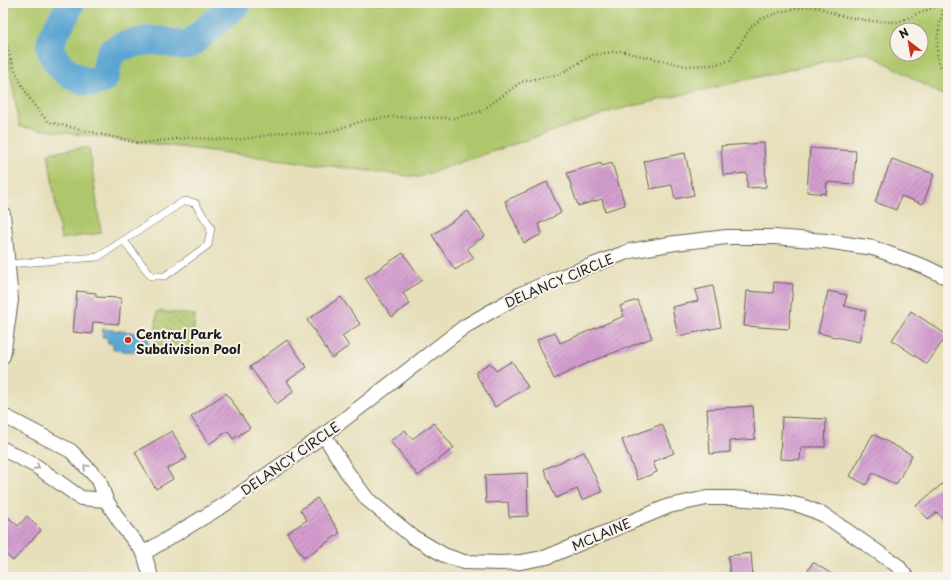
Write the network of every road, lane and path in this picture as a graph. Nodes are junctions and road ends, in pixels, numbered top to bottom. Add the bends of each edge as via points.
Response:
1 (945, 3) edge
2 (3, 32) edge
3 (948, 76) edge
4 (3, 214) edge
5 (124, 241) junction
6 (8, 264) junction
7 (948, 278) edge
8 (3, 356) edge
9 (3, 418) edge
10 (324, 435) junction
11 (3, 449) edge
12 (106, 500) junction
13 (144, 553) junction
14 (151, 577) edge
15 (906, 577) edge

1 - 2 path via 898,22 870,21 808,6 761,19 751,27 730,60 714,65 686,66 620,51 592,55 560,74 521,82 480,112 453,118 391,117 366,120 322,134 288,132 237,140 189,138 138,143 48,122 25,92 12,65
1 - 3 path via 937,52 940,65
4 - 6 street
5 - 5 lane via 184,201 195,203 211,228 208,245 165,276 151,276
5 - 6 lane via 98,257
6 - 8 street via 11,300
7 - 10 street, DELANCY CIRCLE via 873,248 826,241 727,237 630,251 550,281 478,318
12 -> 9 street via 99,480 71,451 11,419
10 - 13 street, DELANCY CIRCLE via 224,505
10 - 15 street, MCLAINE via 367,499 413,537 444,555 464,562 501,564 547,557 669,506 707,498 733,498 784,502 824,514 898,566
11 -> 12 street via 36,466 81,498
12 - 13 street
13 - 14 street

